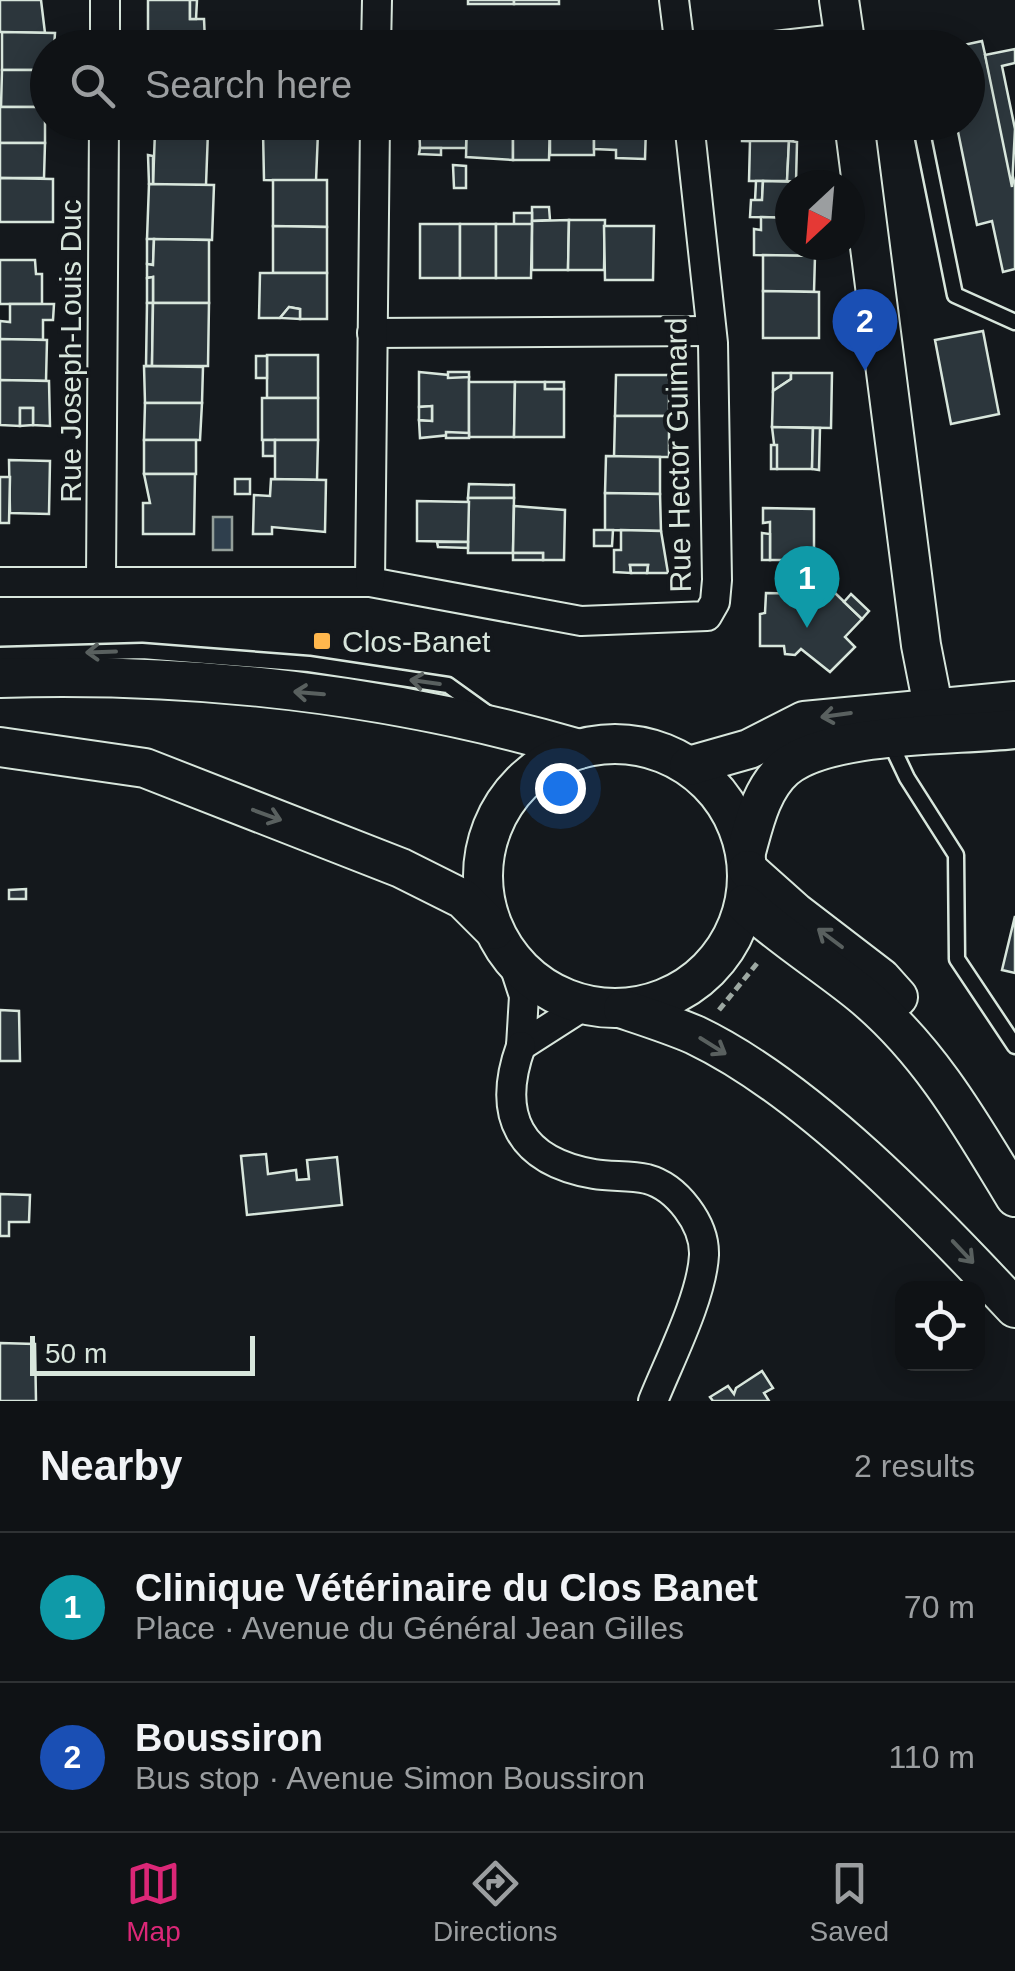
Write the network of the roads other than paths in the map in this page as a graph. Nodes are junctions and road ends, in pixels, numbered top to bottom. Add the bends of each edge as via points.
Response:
1 (106, 0) edge
2 (377, 0) edge
3 (674, 0) edge
4 (839, 0) edge
5 (105, 30) edge
6 (376, 30) edge
7 (678, 30) edge
8 (843, 30) edge
9 (104, 140) edge
10 (375, 140) edge
11 (691, 140) edge
12 (856, 140) edge
13 (924, 140) edge
14 (1015, 322) edge
15 (711, 330) junction
16 (372, 332) junction
17 (101, 580) junction
18 (0, 582) edge
19 (370, 582) junction
20 (0, 655) edge
21 (0, 678) edge
22 (1015, 701) edge
23 (933, 706) junction
24 (508, 728) junction
25 (1015, 729) edge
26 (893, 738) junction
27 (0, 748) edge
28 (579, 749) junction
29 (689, 766) junction
30 (0, 768) edge
31 (176, 782) junction
32 (746, 875) junction
33 (503, 944) junction
34 (585, 1005) junction
35 (623, 1008) junction
36 (521, 1046) junction
37 (1015, 1046) edge
38 (1013, 1188) edge
39 (1015, 1308) edge
40 (653, 1401) edge

1 - 5 street
2 - 6 street
3 - 7 street
4 - 8 main road
9 - 17 street, Rue Joseph-Louis Duc
10 - 16 street
11 - 15 street, Rue Hector Guimard
12 - 23 main road
13 - 14 lane via 954,295
15 - 16 street
15 - 19 street, Rue Hector Guimard via 717,580 707,616 581,621
16 - 19 street
17 - 18 street, Rue Hector Guimard
17 - 19 street, Rue Hector Guimard
24 -> 20 lane via 448,685 309,664 142,651
24 -> 21 main road via 331,695 188,681
22 - 23 main road
23 - 26 main road via 931,724
23 -> 29 main road via 804,720 749,749
24 - 28 main road
25 - 26 main road
26 - 32 main road via 817,751 783,770 760,802
26 - 37 lane via 908,778 956,855 957,960
27 - 31 main road via 144,768
28 - 29 main road via 636,745
28 - 33 main road via 524,780 489,835 484,898
29 - 32 main road via 735,818
30 - 31 main road
31 -> 33 main road via 401,868 462,899
32 - 35 main road via 734,937 714,965 657,1002
38 -> 32 main road via 952,1092 862,995 778,935
33 - 34 main road via 533,980
33 - 36 street via 524,996
34 - 35 main road
34 - 36 street
35 -> 39 main road via 696,1036 808,1111 940,1227
36 - 40 street via 508,1080 512,1114 526,1139 549,1161 650,1180 684,1201 698,1233 700,1270

